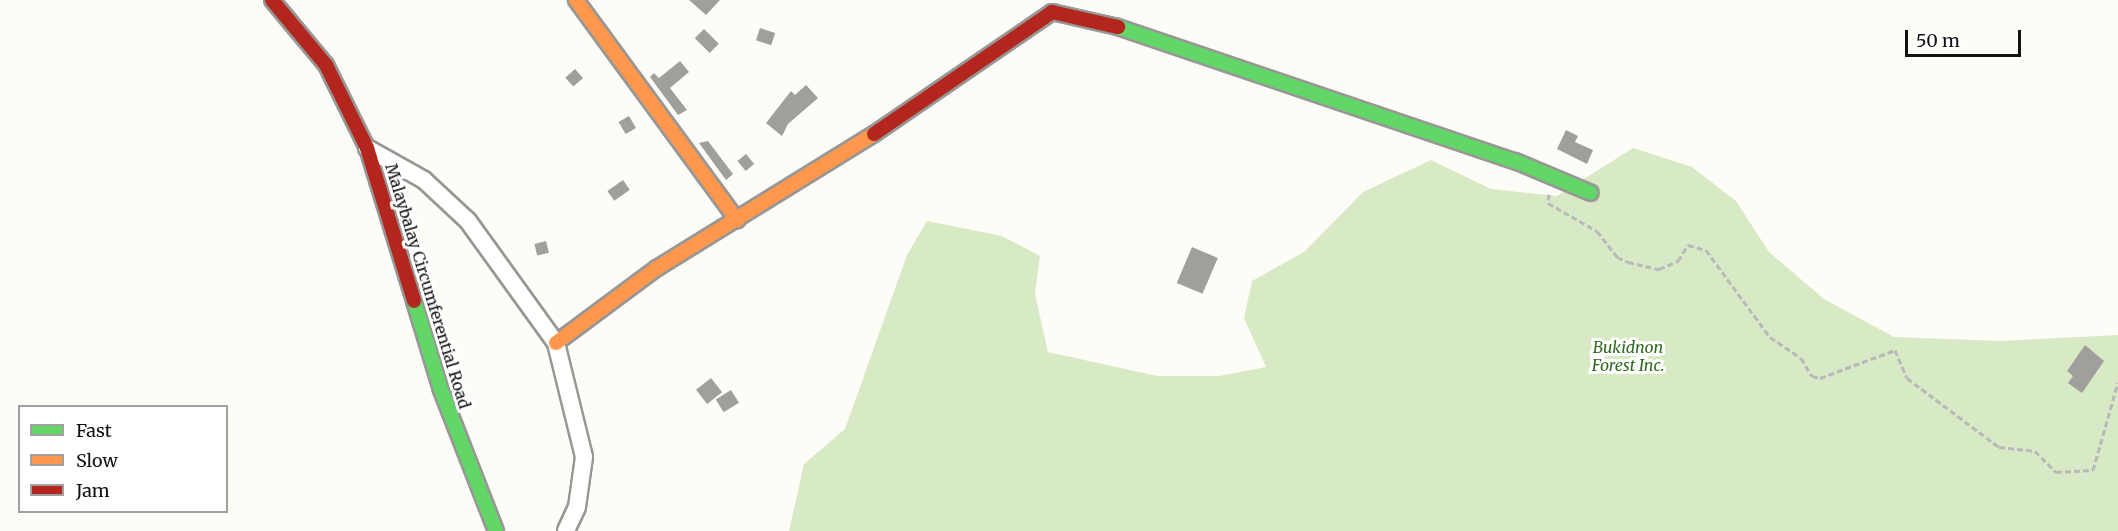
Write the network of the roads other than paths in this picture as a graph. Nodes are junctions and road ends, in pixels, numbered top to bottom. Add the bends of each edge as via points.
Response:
1 (272, 0) edge
2 (576, 0) edge
3 (368, 148) junction
4 (1591, 194) dead end
5 (737, 220) junction
6 (556, 343) junction
7 (496, 531) edge
8 (566, 531) edge

1 - 3 street, Malaybalay Circumferential Road via 326,65
2 - 5 street
3 - 6 street via 424,180 454,207 510,273
3 - 7 street, Malaybalay Circumferential Road via 441,390
4 - 5 street via 1231,62 1061,11 1041,18 828,166
5 - 6 street via 657,268
6 - 8 street via 584,458 577,507

